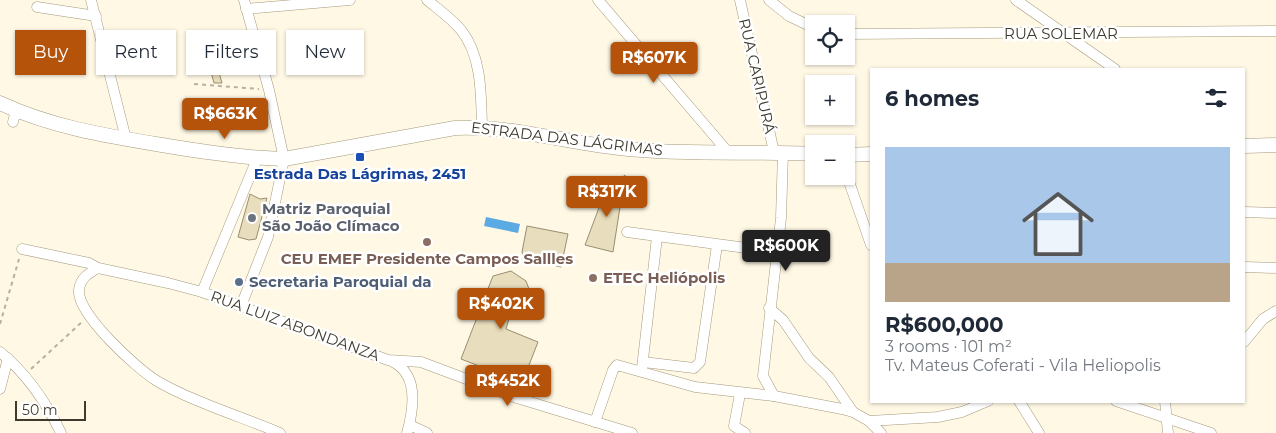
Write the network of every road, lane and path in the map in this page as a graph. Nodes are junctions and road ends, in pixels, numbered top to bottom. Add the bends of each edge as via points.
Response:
1 (91, 0) edge
2 (350, 0) edge
3 (426, 0) edge
4 (598, 0) edge
5 (740, 0) edge
6 (769, 0) edge
7 (1016, 0) edge
8 (245, 5) edge
9 (37, 7) dead end
10 (96, 16) junction
11 (805, 24) edge
12 (1276, 32) edge
13 (855, 34) edge
14 (1064, 34) junction
15 (1114, 68) edge
16 (194, 84) dead end
17 (269, 90) junction
18 (0, 103) edge
19 (482, 127) junction
20 (126, 139) junction
21 (1276, 145) edge
22 (1245, 146) edge
23 (728, 152) junction
24 (778, 152) junction
25 (805, 154) edge
26 (870, 154) edge
27 (855, 155) edge
28 (257, 159) junction
29 (284, 159) junction
30 (850, 185) edge
31 (1245, 212) edge
32 (1276, 213) edge
33 (627, 232) dead end
34 (657, 237) junction
35 (870, 242) edge
36 (717, 245) junction
37 (22, 249) joint
38 (776, 252) junction
39 (1245, 267) edge
40 (98, 268) junction
41 (1276, 268) edge
42 (202, 292) junction
43 (241, 306) junction
44 (769, 308) junction
45 (1276, 312) edge
46 (89, 316) junction
47 (0, 324) edge
48 (1245, 341) edge
49 (4, 355) edge
50 (388, 360) junction
51 (642, 367) junction
52 (24, 375) junction
53 (0, 389) edge
54 (740, 394) junction
55 (774, 396) junction
56 (983, 403) edge
57 (1020, 403) edge
58 (1122, 403) edge
59 (1165, 403) edge
60 (853, 412) junction
61 (1167, 417) junction
62 (869, 421) junction
63 (595, 422) junction
64 (409, 429) edge
65 (61, 433) edge
66 (280, 433) edge
67 (427, 433) edge
68 (632, 433) edge
69 (745, 433) edge
70 (881, 433) edge
71 (1039, 433) edge
72 (1168, 433) edge
73 (1211, 433) edge

1 - 10 street
2 - 8 street
3 - 19 street via 462,30 471,47 477,65
4 - 23 street
5 - 24 street, RUA CARIPURÁ
6 - 11 street
7 - 14 street
8 - 17 street
9 - 10 street
10 - 20 street
12 - 14 street, RUA SOLEMAR
13 - 14 street, RUA SOLEMAR
14 - 15 street
16 - 17 path
17 - 29 street
18 - 20 main road, ESTRADA DAS LÁGRIMAS via 14,116
19 - 23 main road, ESTRADA DAS LÁGRIMAS via 587,145
19 - 29 main road, ESTRADA DAS LÁGRIMAS via 455,128
20 - 28 main road, ESTRADA DAS LÁGRIMAS
21 - 22 main road
23 - 24 main road, ESTRADA DAS LÁGRIMAS
24 - 25 main road, ESTRADA DAS LÁGRIMAS
24 - 38 street, RUA CARIPURÁ via 783,184
26 - 27 main road
28 - 29 main road, ESTRADA DAS LÁGRIMAS
28 - 42 street
29 - 43 street via 268,237
30 - 35 street
31 - 32 street
33 - 34 street
34 - 36 street
34 - 51 street
36 - 38 street
36 - 51 street via 700,362 694,368
37 - 40 street, RUA LUIZ ABONDANZA via 89,263
37 - 47 path
38 - 44 street, RUA CARIPURÁ
39 - 41 street
40 - 42 street, RUA LUIZ ABONDANZA
40 - 46 street via 85,276 78,290
42 - 43 street, RUA LUIZ ABONDANZA
43 - 50 street, RUA LUIZ ABONDANZA
44 - 55 street, RUA CARIPURÁ via 763,376
44 - 60 street via 783,320
45 - 48 street via 1263,319
46 - 52 path
46 - 66 street via 131,360 156,380
49 - 52 street
49 - 53 street
50 - 63 street, RUA LUIZ ABONDANZA via 428,364 518,398
50 - 64 street via 401,365 412,387
51 - 54 street via 695,387
51 - 63 street via 614,367
52 - 65 street
54 - 55 street
54 - 69 street via 734,426
55 - 60 street
56 - 62 street via 938,417
57 - 71 street
58 - 61 street
59 - 61 street
60 - 62 street
61 - 72 street
61 - 73 street
62 - 70 street
63 - 68 street, RUA LUIZ ABONDANZA
64 - 67 street

